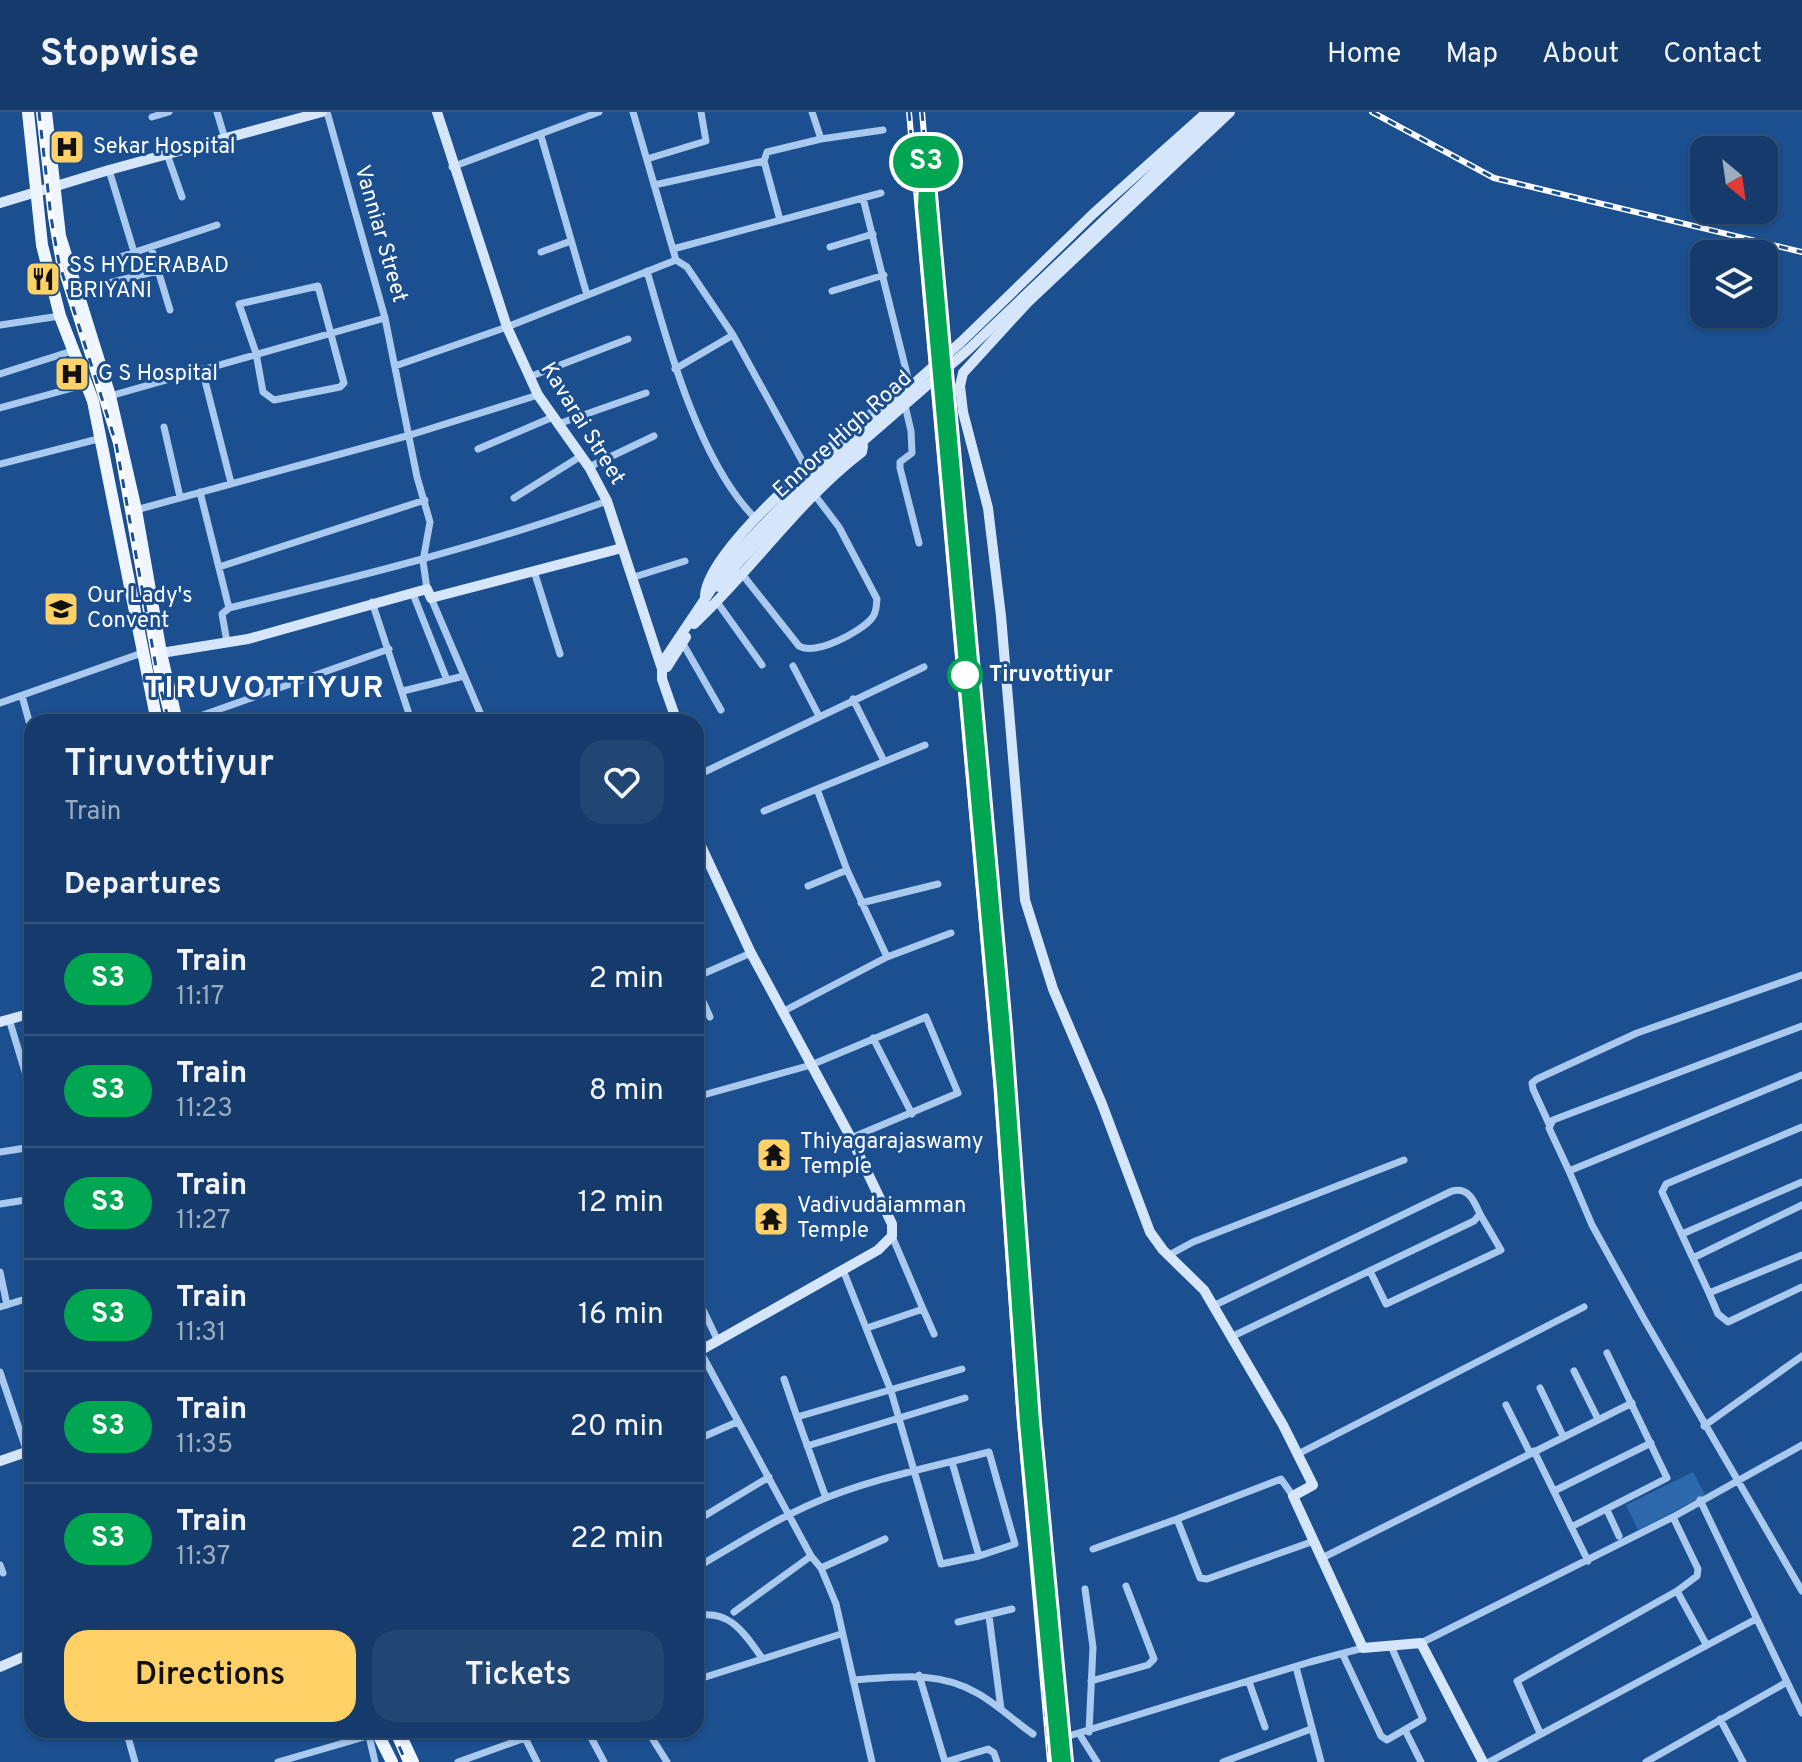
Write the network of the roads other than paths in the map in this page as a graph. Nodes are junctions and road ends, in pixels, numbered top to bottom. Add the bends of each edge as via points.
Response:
1 (28, 112) edge
2 (46, 112) edge
3 (169, 112) edge
4 (217, 112) edge
5 (325, 112) edge
6 (437, 112) edge
7 (599, 112) edge
8 (633, 112) edge
9 (701, 112) edge
10 (812, 112) edge
11 (1207, 112) edge
12 (1218, 112) edge
13 (1230, 112) edge
14 (152, 117) dead end
15 (883, 130) dead end
16 (541, 136) junction
17 (225, 139) junction
18 (821, 139) junction
19 (167, 154) junction
20 (647, 159) junction
21 (764, 161) junction
22 (452, 167) junction
23 (109, 170) junction
24 (654, 185) junction
25 (54, 188) junction
26 (37, 193) junction
27 (881, 193) dead end
28 (182, 197) dead end
29 (863, 198) junction
30 (0, 203) edge
31 (780, 220) junction
32 (217, 225) dead end
33 (873, 234) junction
34 (571, 241) junction
35 (151, 247) junction
36 (830, 247) dead end
37 (673, 249) junction
38 (134, 252) junction
39 (541, 252) dead end
40 (117, 258) dead end
41 (676, 260) junction
42 (198, 261) dead end
43 (159, 270) junction
44 (647, 271) junction
45 (884, 275) junction
46 (75, 291) junction
47 (832, 291) dead end
48 (587, 295) junction
49 (170, 310) dead end
50 (60, 316) junction
51 (385, 318) junction
52 (0, 325) edge
53 (507, 327) junction
54 (333, 332) junction
55 (733, 335) junction
56 (628, 339) dead end
57 (72, 351) junction
58 (256, 353) junction
59 (395, 366) junction
60 (202, 369) junction
61 (675, 369) junction
62 (0, 374) edge
63 (528, 377) junction
64 (87, 384) junction
65 (901, 387) junction
66 (646, 393) dead end
67 (538, 395) junction
68 (110, 396) junction
69 (0, 408) edge
70 (556, 420) junction
71 (117, 426) junction
72 (164, 427) dead end
73 (852, 429) junction
74 (101, 434) junction
75 (410, 435) junction
76 (654, 436) dead end
77 (478, 449) dead end
78 (581, 456) junction
79 (0, 464) edge
80 (589, 467) junction
81 (806, 468) junction
82 (231, 483) junction
83 (200, 492) junction
84 (814, 494) junction
85 (180, 497) junction
86 (514, 498) dead end
87 (425, 500) junction
88 (607, 501) junction
89 (136, 510) junction
90 (756, 519) junction
91 (919, 543) dead end
92 (622, 548) junction
93 (423, 561) junction
94 (685, 561) dead end
95 (738, 565) junction
96 (219, 567) junction
97 (534, 571) junction
98 (631, 578) junction
99 (429, 593) junction
100 (413, 594) junction
101 (705, 596) junction
102 (372, 602) junction
103 (717, 602) junction
104 (229, 608) junction
105 (694, 624) junction
106 (227, 642) junction
107 (682, 642) junction
108 (389, 649) junction
109 (142, 653) junction
110 (161, 653) junction
111 (560, 654) dead end
112 (762, 665) dead end
113 (793, 666) dead end
114 (924, 667) dead end
115 (663, 671) junction
116 (464, 676) junction
117 (447, 680) junction
118 (403, 691) junction
119 (22, 696) junction
120 (853, 699) junction
121 (0, 703) edge
122 (721, 710) dead end
123 (27, 714) edge
124 (155, 714) edge
125 (175, 714) edge
126 (206, 714) edge
127 (409, 714) edge
128 (481, 714) edge
129 (675, 714) edge
130 (819, 716) junction
131 (925, 745) dead end
132 (884, 761) junction
133 (704, 772) edge
134 (817, 789) junction
135 (764, 811) dead end
136 (704, 852) edge
137 (847, 870) junction
138 (938, 884) dead end
139 (808, 886) dead end
140 (861, 903) junction
141 (951, 933) dead end
142 (751, 953) junction
143 (887, 957) junction
144 (704, 974) edge
145 (1801, 978) edge
146 (704, 1004) edge
147 (784, 1011) junction
148 (24, 1015) edge
149 (710, 1017) dead end
150 (4, 1021) edge
151 (1802, 1026) edge
152 (873, 1038) junction
153 (811, 1065) junction
154 (24, 1074) edge
155 (1802, 1075) edge
156 (704, 1095) edge
157 (912, 1114) junction
158 (1549, 1124) junction
159 (1802, 1127) edge
160 (851, 1138) junction
161 (24, 1148) edge
162 (0, 1152) edge
163 (1404, 1160) dead end
164 (1569, 1171) junction
165 (1802, 1182) edge
166 (24, 1200) edge
167 (0, 1204) edge
168 (1802, 1205) edge
169 (1480, 1214) junction
170 (1682, 1234) junction
171 (892, 1236) junction
172 (1169, 1255) junction
173 (1802, 1255) edge
174 (1693, 1258) junction
175 (843, 1270) junction
176 (1370, 1271) junction
177 (0, 1272) edge
178 (1802, 1287) edge
179 (1709, 1293) junction
180 (24, 1300) edge
181 (4, 1306) edge
182 (1213, 1306) junction
183 (1584, 1307) dead end
184 (923, 1309) junction
185 (704, 1312) edge
186 (867, 1328) junction
187 (934, 1334) dead end
188 (1231, 1337) junction
189 (717, 1339) junction
190 (704, 1348) edge
191 (1607, 1353) dead end
192 (1802, 1356) edge
193 (704, 1363) edge
194 (962, 1369) dead end
195 (1574, 1371) dead end
196 (0, 1372) edge
197 (784, 1379) dead end
198 (1540, 1388) dead end
199 (891, 1391) junction
200 (965, 1398) dead end
201 (1632, 1403) junction
202 (1506, 1405) dead end
203 (797, 1417) junction
204 (898, 1419) junction
205 (1598, 1419) junction
206 (737, 1422) junction
207 (1704, 1426) junction
208 (24, 1435) edge
209 (704, 1436) edge
210 (1563, 1436) junction
211 (1651, 1443) junction
212 (1802, 1445) edge
213 (807, 1446) junction
214 (1532, 1452) junction
215 (24, 1453) edge
216 (1298, 1454) junction
217 (0, 1461) edge
218 (952, 1462) junction
219 (912, 1473) junction
220 (769, 1477) junction
221 (1739, 1481) junction
222 (1554, 1491) junction
223 (1293, 1496) junction
224 (826, 1498) junction
225 (1700, 1500) junction
226 (1607, 1510) junction
227 (789, 1514) junction
228 (704, 1516) edge
229 (1673, 1517) junction
230 (1177, 1519) junction
231 (1571, 1527) junction
232 (1619, 1536) dead end
233 (885, 1539) dead end
234 (1314, 1541) junction
235 (1093, 1549) dead end
236 (811, 1556) junction
237 (979, 1556) junction
238 (1322, 1558) junction
239 (1588, 1561) junction
240 (704, 1563) edge
241 (821, 1568) junction
242 (1799, 1576) edge
243 (1126, 1586) dead end
244 (1085, 1589) dead end
245 (1677, 1591) junction
246 (1802, 1591) edge
247 (1012, 1609) dead end
248 (734, 1612) dead end
249 (704, 1614) edge
250 (989, 1616) junction
251 (1756, 1619) junction
252 (958, 1622) dead end
253 (841, 1634) junction
254 (1421, 1643) junction
255 (1706, 1644) junction
256 (1391, 1646) junction
257 (1363, 1648) junction
258 (24, 1655) edge
259 (1343, 1655) junction
260 (762, 1658) junction
261 (1, 1662) edge
262 (1296, 1667) junction
263 (919, 1675) junction
264 (704, 1677) edge
265 (853, 1680) junction
266 (1091, 1681) junction
267 (1249, 1682) junction
268 (1787, 1682) junction
269 (1001, 1709) junction
270 (1802, 1713) edge
271 (1720, 1719) junction
272 (1265, 1727) dead end
273 (1311, 1729) junction
274 (1405, 1730) junction
275 (1540, 1733) junction
276 (1033, 1734) dead end
277 (1081, 1734) junction
278 (128, 1738) edge
279 (357, 1738) edge
280 (374, 1738) edge
281 (377, 1738) edge
282 (402, 1738) edge
283 (525, 1738) joint
284 (591, 1738) edge
285 (652, 1738) edge
286 (135, 1762) edge
287 (278, 1762) edge
288 (375, 1762) edge
289 (392, 1762) edge
290 (413, 1762) edge
291 (458, 1762) edge
292 (537, 1762) edge
293 (604, 1762) edge
294 (667, 1762) edge
295 (872, 1762) edge
296 (945, 1762) edge
297 (997, 1762) edge
298 (1097, 1762) edge
299 (1223, 1762) edge
300 (1321, 1762) edge
301 (1421, 1762) edge
302 (1483, 1762) edge
303 (1489, 1762) edge
304 (1646, 1762) edge
305 (1743, 1762) edge

1 - 26 main road
2 - 25 main road
3 - 14 street
4 - 17 street
5 - 17 street
5 - 51 street, Vanniar Street
6 - 22 street, Kavarai Street
7 - 16 street
8 - 20 street
9 - 20 street via 706,141
10 - 18 street
11 - 95 street, Ennore High Road, bridge via 814,472
12 - 95 street, Ennore High Road, bridge via 969,349 809,488
13 - 172 street via 1016,313 971,362 960,386 988,508 1025,900 1053,989 1145,1222
15 - 18 street
16 - 22 street
16 - 34 street
17 - 19 street
18 - 21 street via 767,152
19 - 23 street
19 - 28 street
20 - 24 street
21 - 24 street
21 - 31 street
22 - 53 street, Kavarai Street
23 - 25 street
23 - 38 street
24 - 37 street
25 - 26 street
25 - 46 main road
26 - 30 street
26 - 50 main road via 42,245
27 - 29 street
29 - 31 street
29 - 33 street
31 - 37 street
32 - 35 street
33 - 36 street
33 - 45 street
34 - 39 street
34 - 48 street
35 - 38 street
35 - 43 street
37 - 41 street
38 - 40 street
41 - 44 street
41 - 55 street via 687,267
42 - 43 street
43 - 46 street
43 - 49 street
44 - 48 street
44 - 61 street
45 - 47 street
45 - 65 street via 908,374
46 - 68 main road
48 - 53 street
50 - 52 street
50 - 57 main road
51 - 54 street
51 - 59 street, Vanniar Street
53 - 59 street
53 - 63 street, Kavarai Street
54 - 58 street
54 - 58 street via 344,377 340,387 274,400 263,392
54 - 58 street via 318,286 239,304
55 - 61 street
55 - 81 street
56 - 63 street
57 - 62 street
57 - 64 main road
58 - 60 street
59 - 75 street, Vanniar Street
60 - 68 street
60 - 82 street
61 - 90 street via 709,447 738,499
63 - 67 street, Kavarai Street
64 - 69 street
64 - 74 main road
65 - 73 street
65 - 91 street via 913,444 900,468
66 - 70 street
67 - 70 street, Kavarai Street
67 - 75 street
68 - 71 main road
70 - 77 street
70 - 78 street, Kavarai Street
71 - 74 main road
71 - 89 main road
72 - 85 street
73 - 81 street
73 - 84 street via 862,452
74 - 79 street
74 - 109 main road
75 - 82 street
75 - 87 street, Vanniar Street
76 - 80 street
78 - 80 street, Kavarai Street
78 - 86 street
80 - 88 street, Kavarai Street
81 - 90 street
82 - 83 street
83 - 85 street
83 - 96 street
84 - 95 street
84 - 95 street via 839,527 877,599 871,619 841,639 806,651
85 - 89 street
87 - 93 street, Vanniar Street via 430,522
87 - 96 street
88 - 92 street, Kavarai Street
88 - 93 street
89 - 110 main road
90 - 101 street via 708,580
92 - 97 street
92 - 98 street, Kavarai Street
93 - 99 street, Vanniar Street
93 - 104 street
94 - 98 street
95 - 101 street, Ennore High Road
95 - 103 street
95 - 105 street, Ennore High Road
96 - 104 street
97 - 99 street
97 - 111 street
98 - 115 street, Kavarai Street
99 - 100 street
99 - 116 street, Vanniar Street
100 - 102 street
100 - 117 street
101 - 115 street, Ennore High Road via 667,652
102 - 106 street
102 - 108 street
103 - 105 street
103 - 112 street
104 - 106 street via 222,614
105 - 107 street, Ennore High Road
106 - 110 street
107 - 115 street, Ennore High Road
107 - 122 street
108 - 118 street
108 - 126 street
109 - 119 street
109 - 124 main road
110 - 125 main road
113 - 130 street
114 - 120 street
115 - 129 street
116 - 117 street
116 - 128 street, Vanniar Street
117 - 118 street
118 - 127 street
119 - 121 street
119 - 123 street
120 - 130 street
120 - 132 street
130 - 133 street
131 - 132 street
132 - 134 street
134 - 135 street
134 - 137 street
136 - 142 street
137 - 139 street
137 - 140 street
138 - 140 street
140 - 143 street
141 - 143 street
142 - 144 street
142 - 147 street
143 - 147 street
145 - 158 street via 1637,1033 1537,1079 1533,1089
146 - 149 street
147 - 153 street
148 - 150 street
150 - 154 street
151 - 158 street
152 - 153 street
152 - 157 street
152 - 157 street via 929,1019 958,1093
153 - 156 street
153 - 160 street
155 - 164 street
157 - 160 street
158 - 164 street
159 - 170 street via 1666,1184 1662,1192
160 - 171 street via 890,1216
161 - 162 street
163 - 172 street
164 - 207 street via 1592,1225
165 - 170 street
166 - 167 street
168 - 174 street
169 - 176 street
169 - 176 street via 1501,1250 1386,1304
169 - 182 street via 1471,1196 1452,1191
170 - 174 street
171 - 175 street
171 - 184 street
172 - 182 street via 1195,1279
173 - 179 street
174 - 179 street
175 - 186 street
175 - 189 street
176 - 188 street
177 - 181 street
178 - 179 street via 1728,1322
180 - 181 street
182 - 188 street
183 - 216 street
184 - 186 street
184 - 187 street
185 - 189 street
186 - 199 street
188 - 216 street
189 - 190 street
191 - 201 street
192 - 207 street
193 - 206 street
194 - 199 street
195 - 205 street
196 - 208 street
197 - 203 street
198 - 210 street
199 - 203 street
199 - 204 street
200 - 204 street
201 - 205 street
201 - 211 street
202 - 214 street
203 - 213 street
204 - 213 street
204 - 219 street
205 - 210 street
206 - 209 street
206 - 220 street
207 - 221 street
210 - 214 street
211 - 222 street
211 - 226 street via 1667,1479
212 - 221 street
213 - 224 street
214 - 222 street
214 - 238 street
215 - 217 street
216 - 223 street via 1313,1485
218 - 219 street
218 - 237 street
218 - 237 street via 989,1452 1015,1544
219 - 224 street
219 - 237 street via 941,1564
220 - 227 street
220 - 228 street
221 - 225 street
221 - 242 street
222 - 231 street
223 - 230 street via 1281,1479
223 - 234 street
224 - 227 street
225 - 229 street
225 - 251 street
226 - 231 street
226 - 232 street
227 - 236 street
227 - 240 street
229 - 239 street
229 - 245 street via 1698,1569 1697,1576
230 - 234 street via 1204,1579
230 - 235 street
231 - 239 street
233 - 241 street
234 - 238 street
236 - 241 street
236 - 248 street
238 - 257 street
239 - 254 street
241 - 253 street
242 - 246 street
243 - 266 street via 1154,1659
244 - 266 street
245 - 255 street
245 - 275 street via 1517,1681
247 - 250 street
249 - 260 street via 726,1616
250 - 252 street
250 - 269 street
251 - 255 street
251 - 268 street
253 - 260 street
253 - 265 street
254 - 256 street
254 - 302 street
255 - 275 street
256 - 257 street
256 - 274 street via 1423,1719
257 - 259 street
258 - 261 street
259 - 262 street
259 - 274 street via 1383,1739
260 - 264 street
262 - 267 street
262 - 273 street
263 - 265 street
263 - 269 street via 944,1679
263 - 296 street
265 - 295 street
266 - 277 street
267 - 272 street
267 - 277 street
268 - 270 street
268 - 271 street
269 - 276 street
271 - 304 street
271 - 305 street
273 - 299 street
273 - 300 street
274 - 301 street
275 - 303 street
277 - 298 street
278 - 286 street
279 - 287 street
280 - 288 street
281 - 289 main road
282 - 290 main road
283 - 291 street
283 - 292 street
284 - 293 street
285 - 294 street
296 - 297 street via 988,1749

